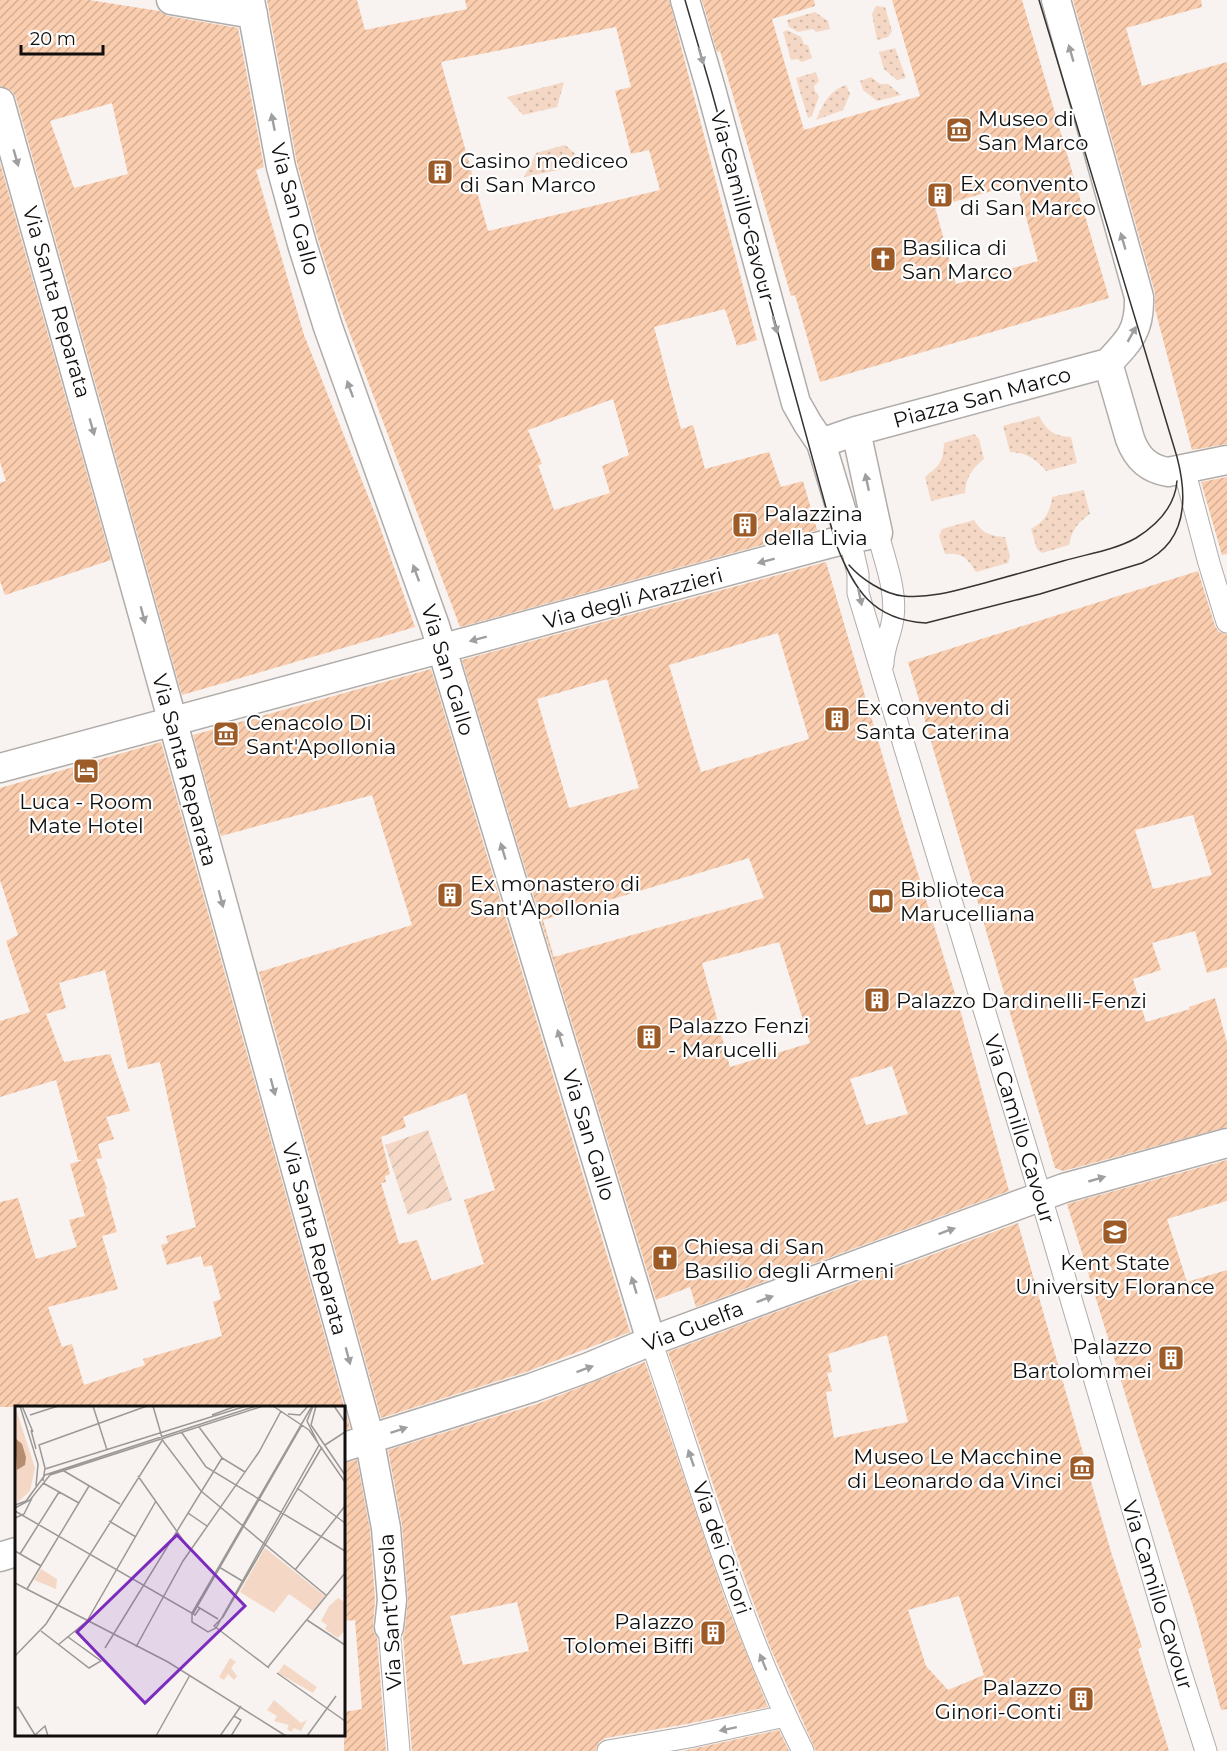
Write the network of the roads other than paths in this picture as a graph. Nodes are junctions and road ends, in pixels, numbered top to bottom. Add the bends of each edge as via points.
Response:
1 (171, 0) edge
2 (685, 0) edge
3 (1056, 0) edge
4 (251, 7) edge
5 (0, 102) edge
6 (1108, 363) junction
7 (856, 431) junction
8 (821, 443) junction
9 (1227, 460) edge
10 (1189, 469) junction
11 (878, 532) junction
12 (850, 539) junction
13 (1227, 622) edge
14 (442, 648) junction
15 (885, 680) junction
16 (172, 722) junction
17 (0, 768) edge
18 (1227, 1143) edge
19 (1041, 1197) junction
20 (651, 1341) junction
21 (370, 1439) junction
22 (345, 1447) edge
23 (15, 1552) edge
24 (0, 1557) edge
25 (389, 1627) joint
26 (785, 1716) junction
27 (399, 1751) edge
28 (608, 1751) edge
29 (803, 1751) edge
30 (1206, 1751) edge

1 - 4 street
2 -> 8 street, Via Camillo Cavour via 796,403
6 -> 3 street via 1135,332 1139,297
14 -> 4 street, Via San Gallo via 302,244 281,167
5 -> 16 street, Via Santa Reparata
6 - 7 street, Piazza San Marco
6 - 10 street via 1138,455 1159,471
7 - 8 street, Piazza San Marco
11 -> 7 street
8 - 12 street
9 - 10 street
10 - 13 street via 1209,563
11 - 12 street
11 - 15 street via 893,593 893,616 883,654
12 -> 14 street, Via degli Arazzieri
12 -> 15 street via 858,593
14 - 16 street, Via degli Arazzieri
20 -> 14 street, Via San Gallo
15 - 19 street, Via Camillo Cavour
16 - 17 street, Via degli Arazzieri
16 -> 21 street, Via Santa Reparata
19 -> 18 street, Via Guelfa
20 -> 19 street, Via Guelfa
19 - 30 street, Via Camillo Cavour
21 -> 20 street, Via Guelfa via 551,1381
26 -> 20 street, Via dei Ginori via 744,1614
21 - 22 street, Via Guelfa
21 - 25 street, Via Sant'Orsola via 387,1538 392,1600
23 - 24 street
25 - 27 street, Via Sant'Orsola
26 -> 28 street
26 - 29 street, Via dei Ginori

